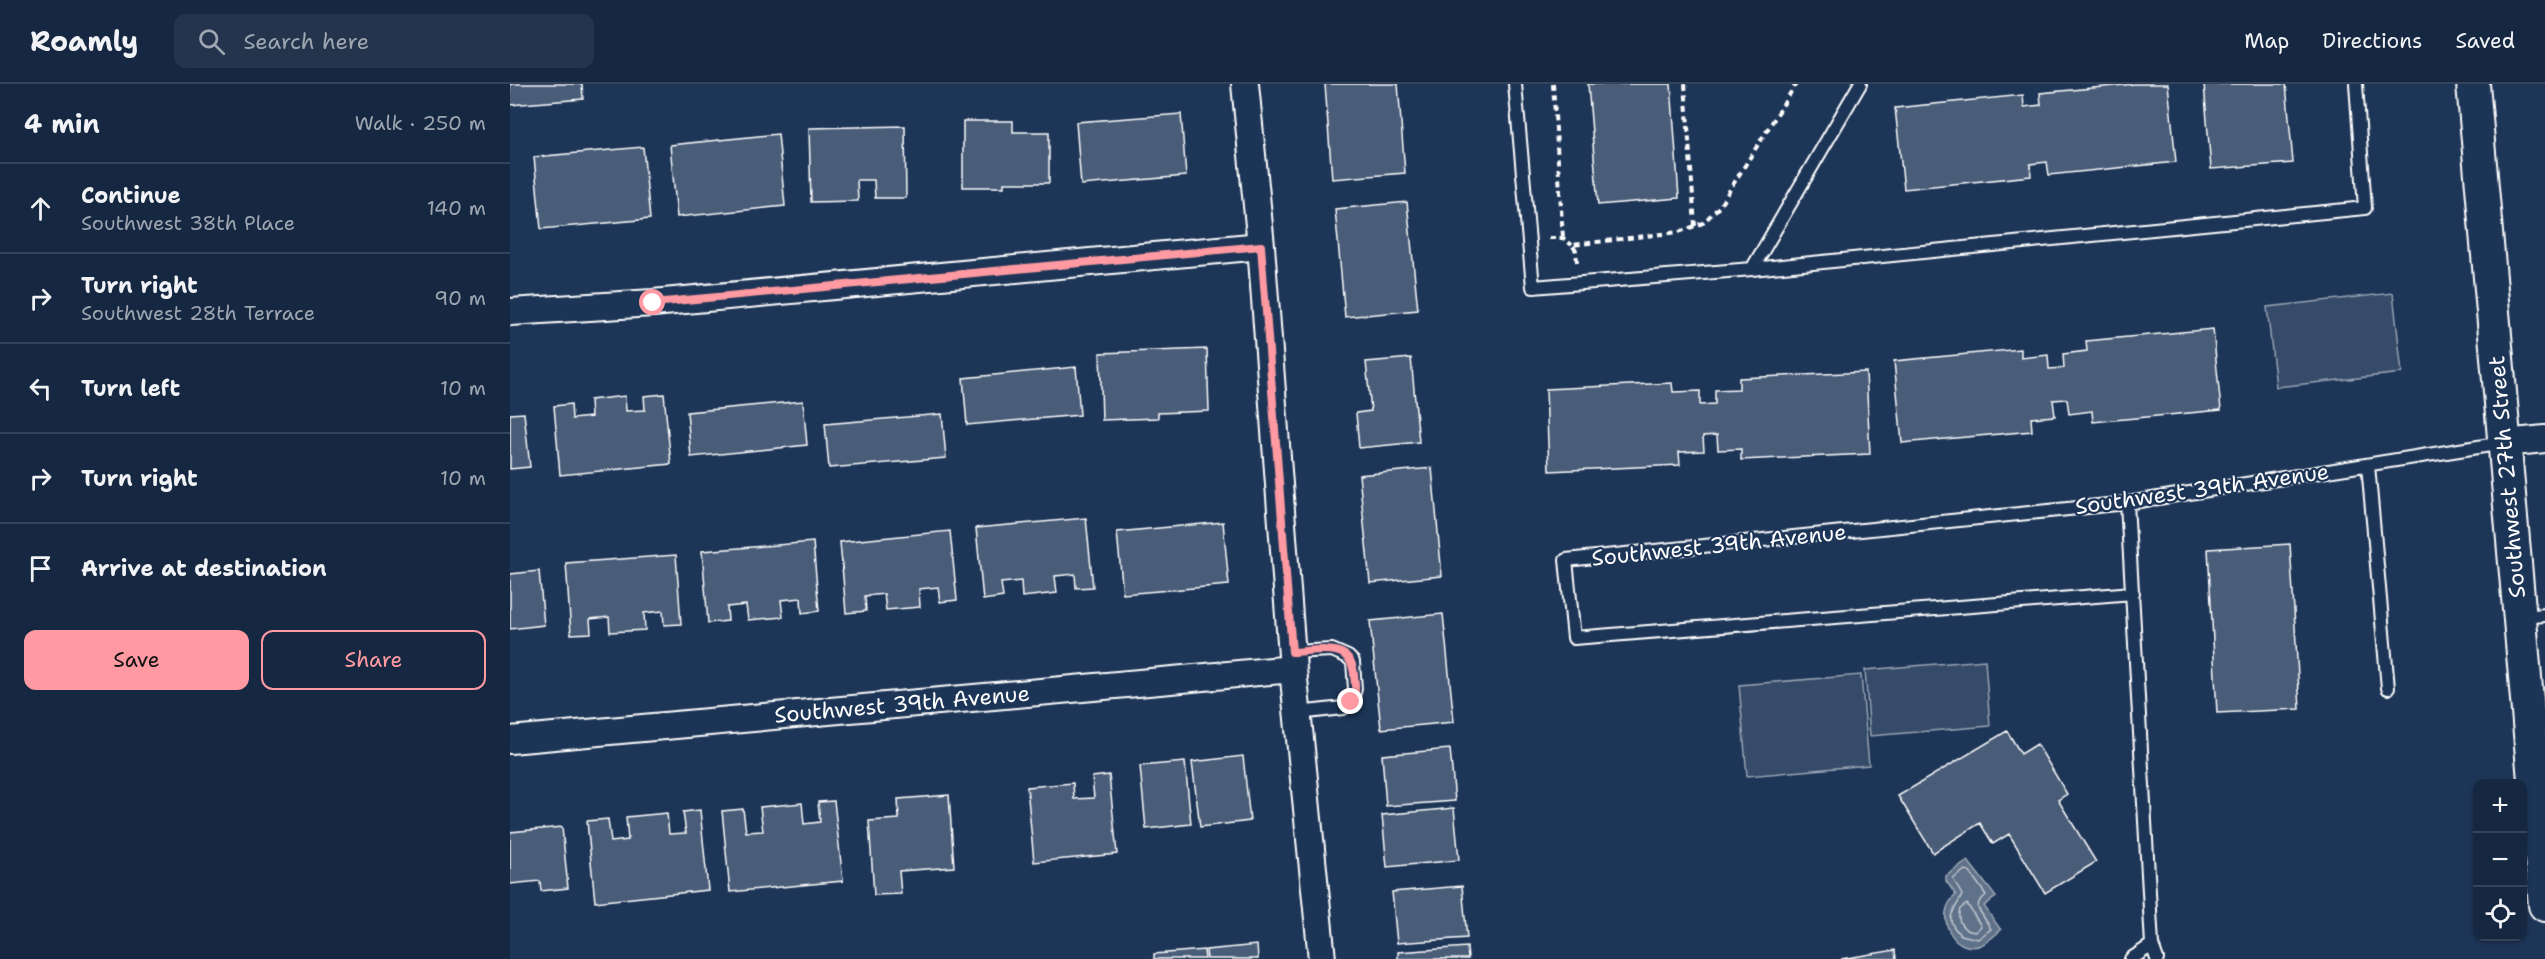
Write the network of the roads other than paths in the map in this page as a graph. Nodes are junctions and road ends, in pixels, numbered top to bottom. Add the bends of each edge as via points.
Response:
1 (1245, 84) edge
2 (1515, 84) edge
3 (1860, 84) edge
4 (2356, 84) edge
5 (2473, 84) edge
6 (1261, 246) junction
7 (1752, 269) junction
8 (510, 312) edge
9 (2545, 439) edge
10 (2504, 443) junction
11 (2368, 465) junction
12 (2127, 503) junction
13 (2133, 593) junction
14 (2532, 616) edge
15 (1293, 661) junction
16 (2388, 688) dead end
17 (1298, 713) junction
18 (510, 740) edge
19 (2545, 905) edge
20 (2152, 945) junction
21 (1322, 959) edge
22 (2131, 959) edge
23 (2157, 959) edge

1 - 6 street
2 - 7 lane via 1533,287
3 - 7 lane
4 - 7 lane via 2365,208
5 - 10 street, Southwest 27th Street
6 - 8 street via 665,302
6 - 15 street
9 - 10 street
10 - 11 lane, Southwest 39th Avenue
10 - 14 street, Southwest 27th Street
11 - 12 lane, Southwest 39th Avenue
11 - 16 lane
12 - 13 lane
12 - 13 lane, Southwest 39th Avenue via 1566,560 1574,638
13 - 20 lane
14 - 19 street, Southwest 27th Street
15 - 17 street
15 - 17 lane via 1332,650 1348,657 1353,662 1356,689 1351,702 1343,708
15 - 18 street, Southwest 39th Avenue
17 - 21 street
20 - 22 lane
20 - 23 lane

